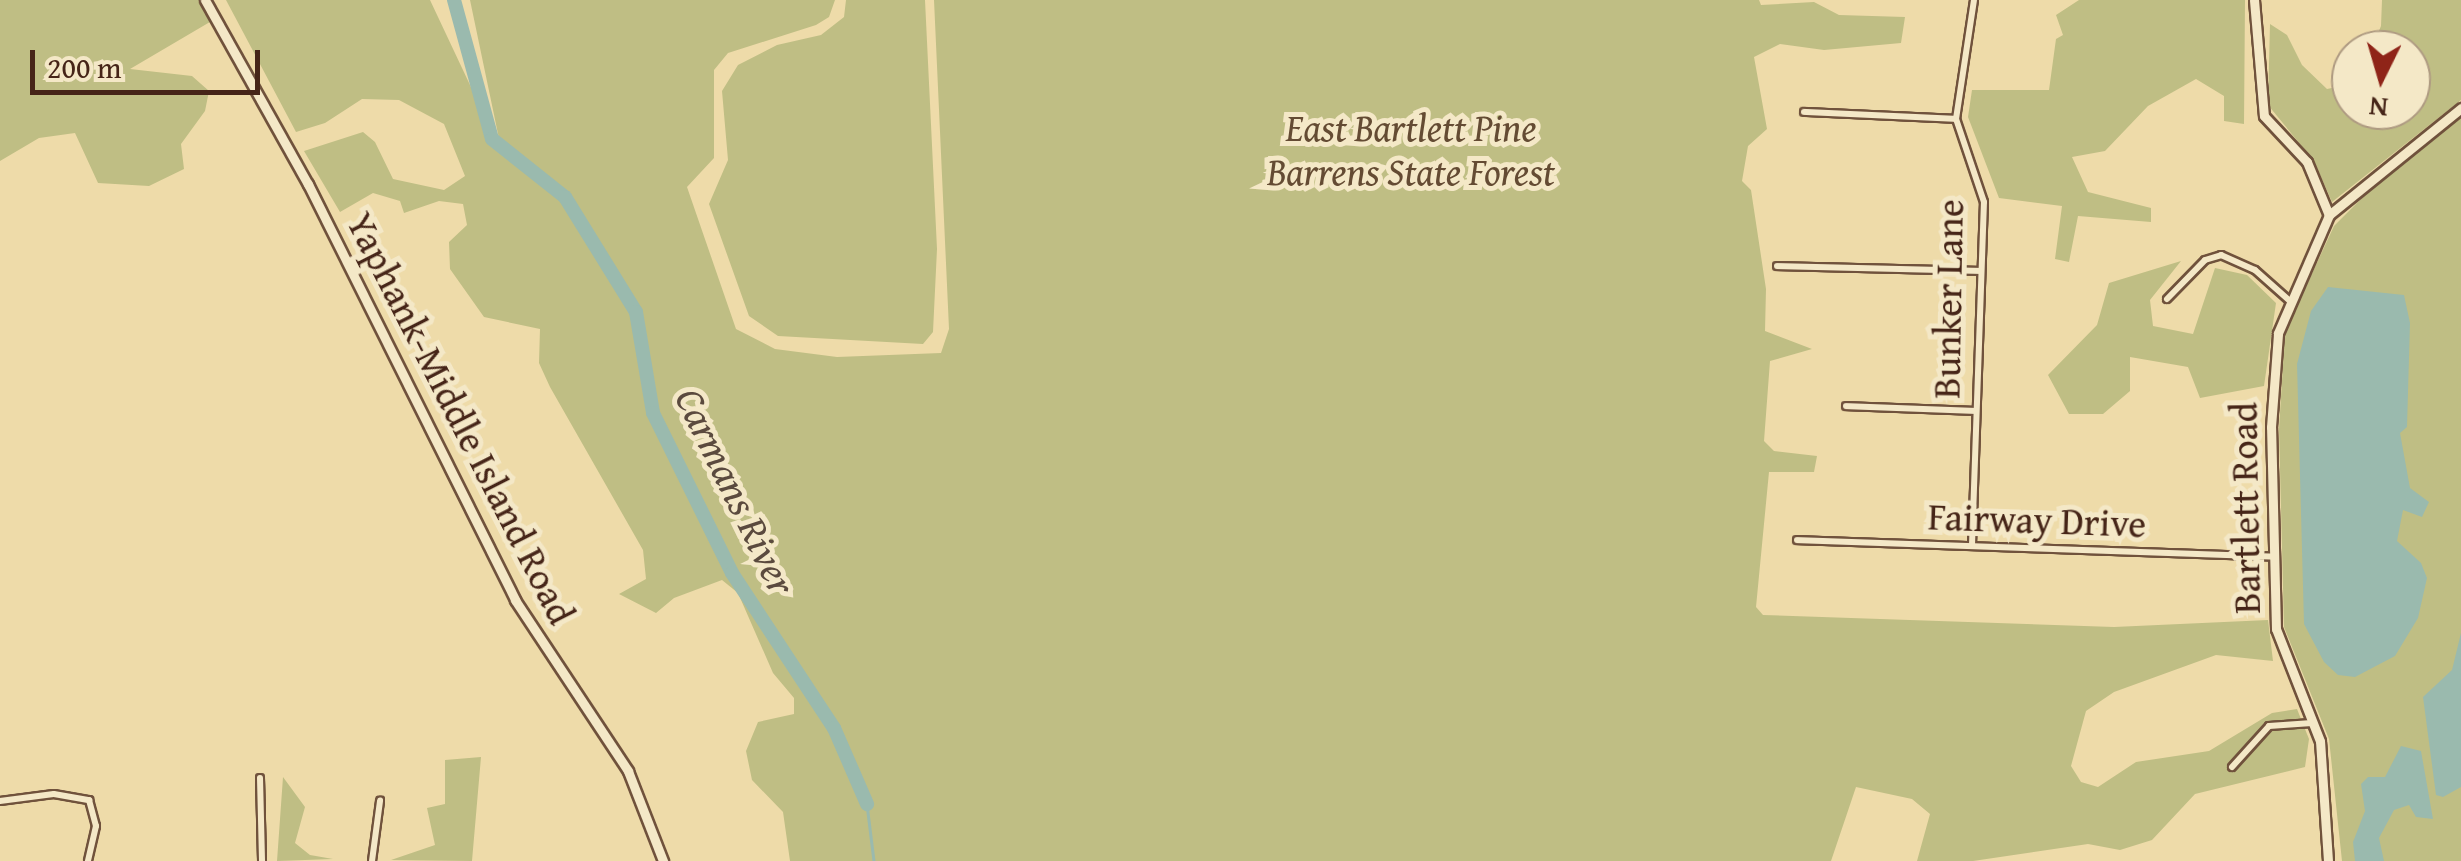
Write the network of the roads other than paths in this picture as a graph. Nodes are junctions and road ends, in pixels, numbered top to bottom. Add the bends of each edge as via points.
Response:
1 (206, 0) edge
2 (1974, 0) edge
3 (2254, 0) edge
4 (2461, 108) edge
5 (1804, 112) dead end
6 (1956, 119) junction
7 (2329, 216) junction
8 (1778, 266) dead end
9 (1980, 271) junction
10 (2167, 299) dead end
11 (2290, 301) junction
12 (1846, 406) dead end
13 (1974, 410) junction
14 (1796, 540) dead end
15 (1972, 545) junction
16 (2276, 557) junction
17 (2312, 723) junction
18 (2232, 768) dead end
19 (260, 778) dead end
20 (0, 801) edge
21 (380, 801) dead end
22 (88, 861) edge
23 (262, 861) edge
24 (372, 861) edge
25 (663, 861) edge
26 (2328, 861) edge

1 - 25 street, Yaphank-Middle Island Road via 308,184 515,600 628,770
2 - 6 street, Bunker Lane
3 - 7 street via 2264,116 2307,162
4 - 7 street
5 - 6 street
6 - 9 street, Bunker Lane via 1984,202
7 - 11 street, Bartlett Road
8 - 9 street
9 - 13 street, Bunker Lane
10 - 11 street via 2205,260 2221,256 2256,270
11 - 16 street, Bartlett Road via 2278,333 2273,390
12 - 13 street
13 - 15 street, Bunker Lane
14 - 15 street, Fairway Drive
15 - 16 street, Fairway Drive
16 - 17 street, Bartlett Road via 2276,629
17 - 18 street via 2269,726
17 - 26 street, Bartlett Road via 2320,741
19 - 23 street
20 - 22 street via 54,794 89,800 96,826
21 - 24 street

